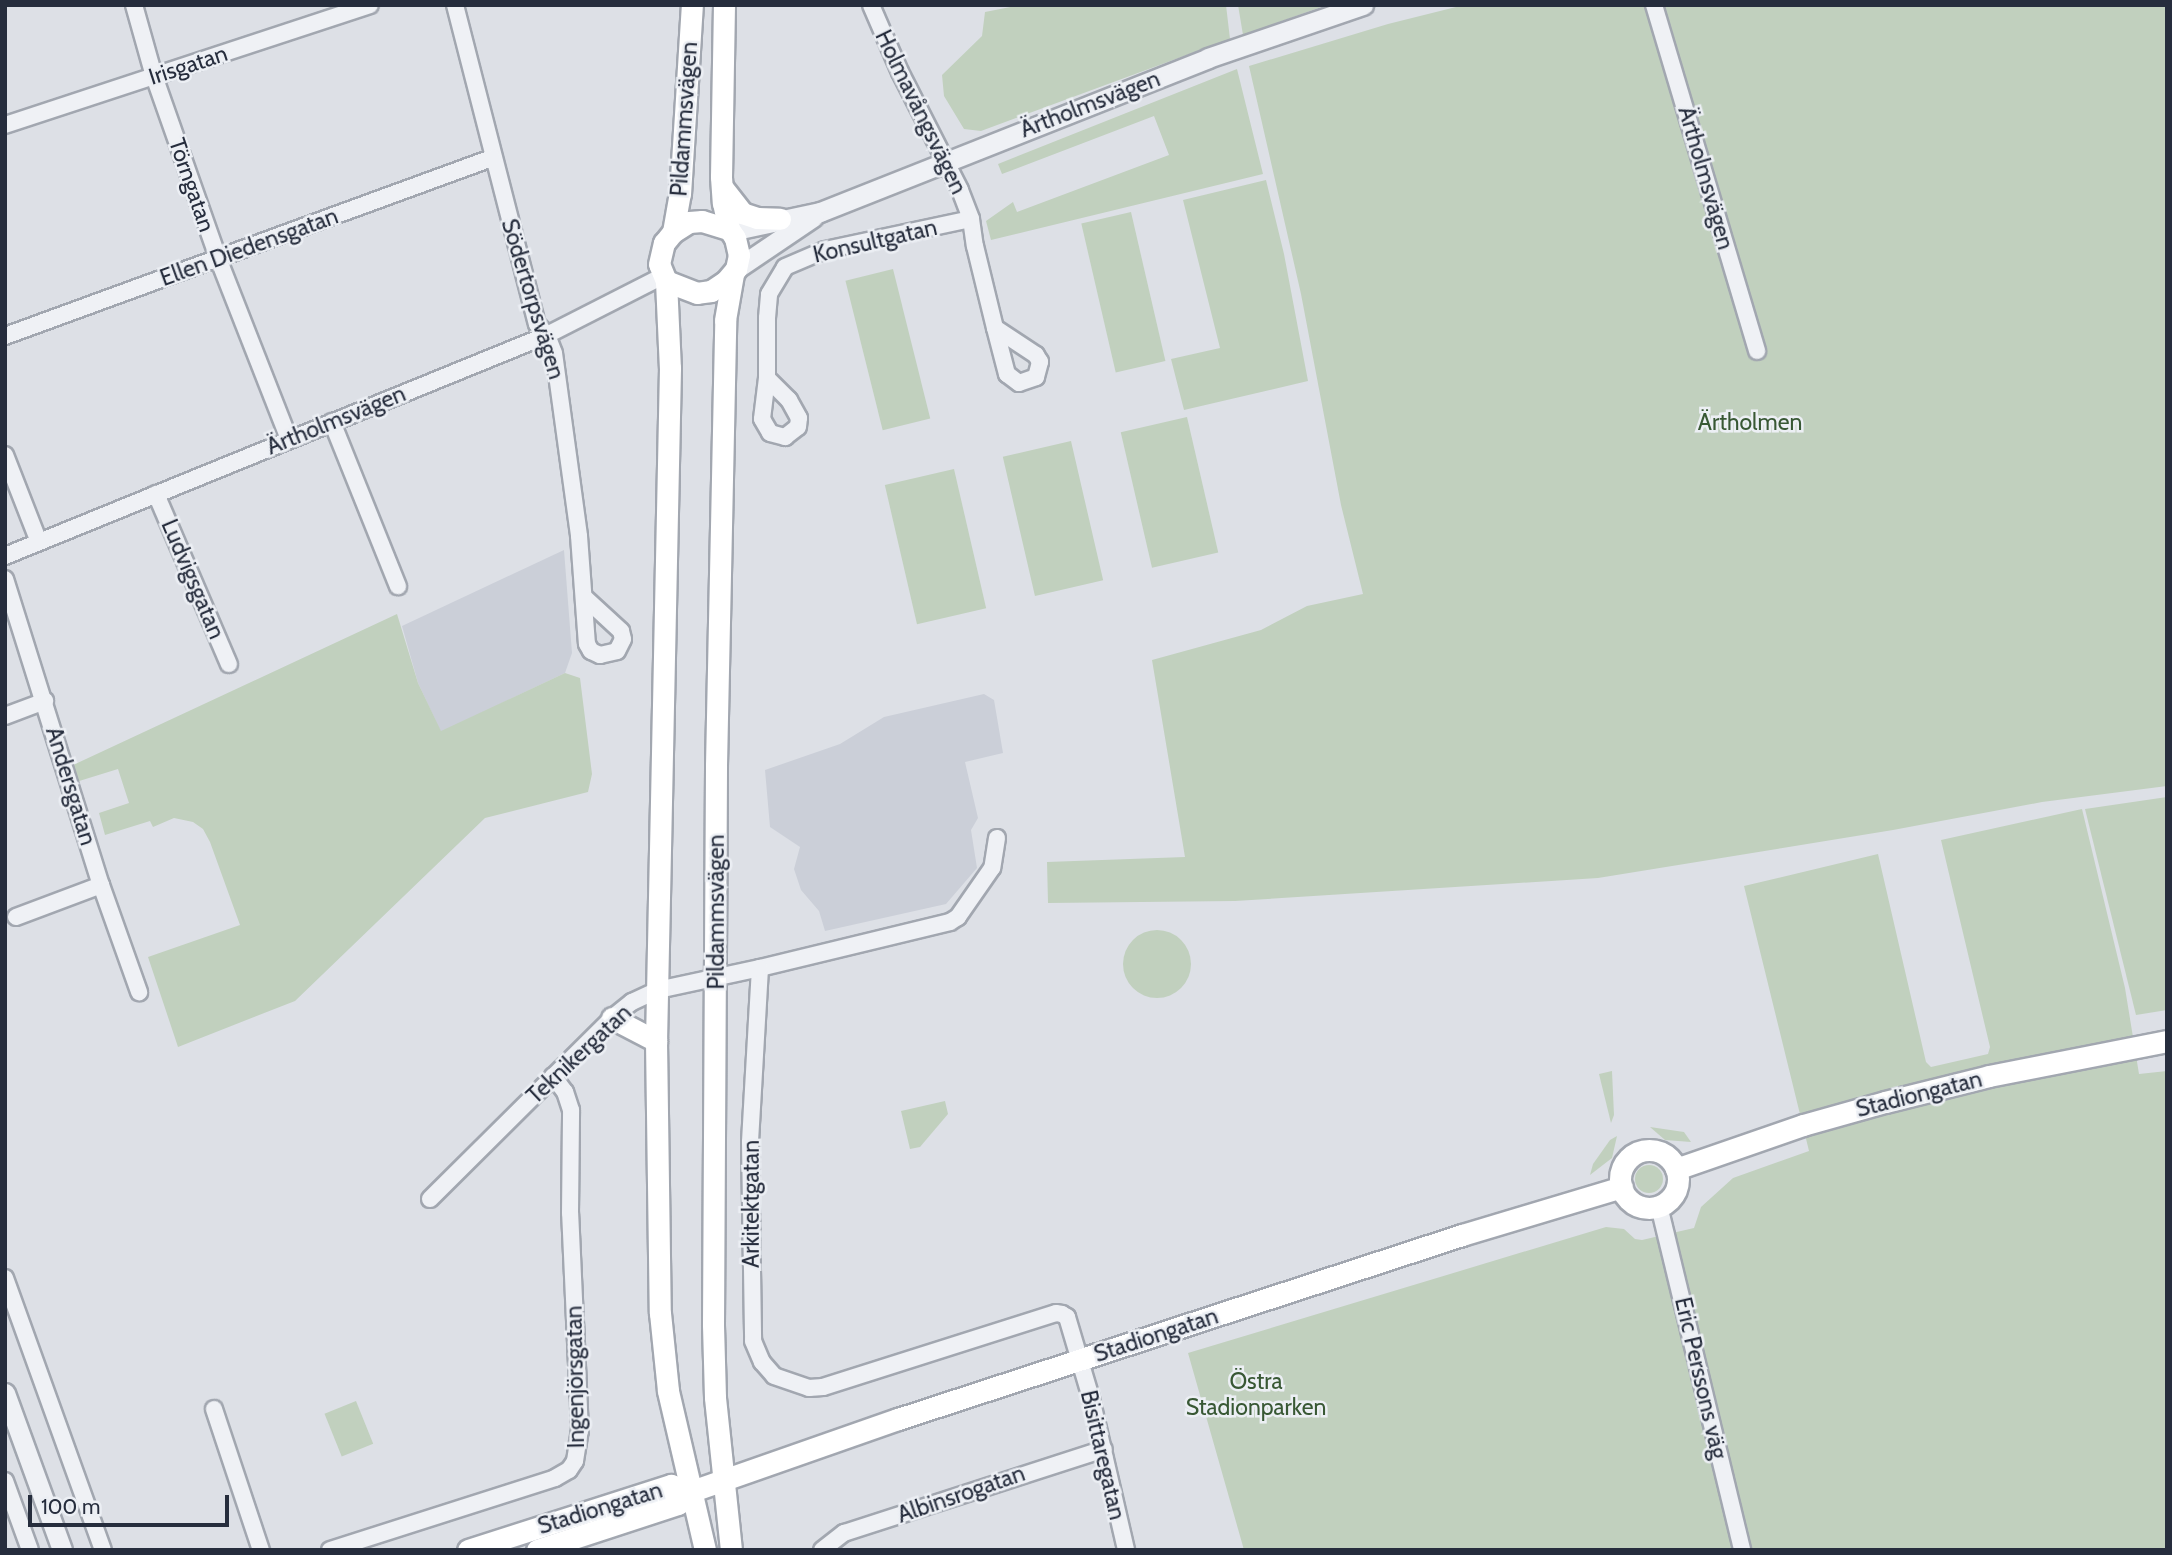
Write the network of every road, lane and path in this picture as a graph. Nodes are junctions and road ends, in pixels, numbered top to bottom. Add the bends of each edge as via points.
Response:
1 (134, 5) edge
2 (370, 5) edge
3 (455, 5) edge
4 (692, 5) edge
5 (724, 5) edge
6 (871, 5) edge
7 (1363, 5) edge
8 (1654, 5) edge
9 (154, 76) junction
10 (5, 125) edge
11 (492, 158) junction
12 (946, 162) junction
13 (722, 187) junction
14 (820, 212) junction
15 (780, 219) junction
16 (971, 219) junction
17 (730, 230) junction
18 (673, 232) junction
19 (218, 258) junction
20 (734, 272) junction
21 (665, 278) junction
22 (995, 328) dead end
23 (547, 335) junction
24 (5, 336) edge
25 (1757, 351) dead end
26 (767, 378) dead end
27 (332, 422) junction
28 (289, 439) junction
29 (5, 455) edge
30 (156, 494) junction
31 (39, 542) junction
32 (5, 556) edge
33 (5, 579) edge
34 (398, 586) dead end
35 (584, 597) dead end
36 (229, 664) dead end
37 (45, 701) junction
38 (5, 716) edge
39 (997, 838) dead end
40 (101, 885) junction
41 (16, 917) dead end
42 (760, 968) junction
43 (716, 977) junction
44 (658, 990) junction
45 (138, 992) dead end
46 (611, 1018) junction
47 (656, 1041) junction
48 (2167, 1041) edge
49 (553, 1076) junction
50 (1676, 1169) junction
51 (1622, 1187) junction
52 (430, 1199) dead end
53 (1659, 1206) junction
54 (5, 1278) edge
55 (1080, 1360) junction
56 (5, 1393) edge
57 (214, 1409) dead end
58 (678, 1440) junction
59 (1104, 1449) junction
60 (5, 1481) edge
61 (724, 1481) junction
62 (654, 1490) junction
63 (692, 1491) junction
64 (30, 1550) edge
65 (62, 1550) edge
66 (103, 1550) edge
67 (261, 1550) edge
68 (330, 1550) edge
69 (468, 1550) edge
70 (537, 1550) edge
71 (705, 1550) edge
72 (731, 1550) edge
73 (822, 1550) edge
74 (1126, 1550) edge
75 (1742, 1550) edge

1 - 9 street, Törngatan
2 - 9 street, Irisgatan
3 - 11 street, Södertorpsvägen
4 - 18 main road, Pildammsvägen via 680,194
5 - 13 main road, Pildammsvägen
6 - 12 street, Holmavångsvägen
7 - 12 street, Ärtholmsvägen via 1208,58
8 - 25 street, Ärtholmsvägen
9 - 10 street, Irisgatan
9 - 19 street, Törngatan
11 - 19 street, Ellen Diedensgatan
11 - 23 street, Södertorpsvägen via 537,324
12 - 14 street, Ärtholmsvägen
12 - 16 street, Holmavångsvägen
13 - 15 main road via 742,213
13 - 17 main road, Pildammsvägen
14 - 15 street, Ärtholmsvägen
14 - 20 street, Ärtholmsvägen
15 - 17 street, Ärtholmsvägen via 756,228
16 - 22 street
16 - 26 street, Konsultgatan via 825,250 785,267 773,285 767,307
17 - 18 main road, Ärtholmsvägen via 695,221
17 - 20 main road via 739,250
18 - 21 main road via 660,257
19 - 24 street, Ellen Diedensgatan
19 - 28 street, Törngatan
20 - 21 main road, Ärtholmsvägen via 720,286 703,293 681,289
20 - 43 main road, Pildammsvägen via 725,320
21 - 23 street, Ärtholmsvägen
21 - 44 main road via 670,368
23 - 27 street, Ärtholmsvägen
23 - 35 street, Södertorpsvägen via 561,394
27 - 28 street, Ärtholmsvägen
27 - 34 street
28 - 30 street, Ärtholmsvägen
29 - 31 street
30 - 31 street, Ärtholmsvägen
30 - 36 street, Ludvigsgatan
31 - 32 street, Ärtholmsvägen
33 - 37 street, Andersgatan
37 - 38 street
37 - 40 street, Andersgatan
39 - 42 street via 992,868 950,922
40 - 41 street
40 - 45 street, Andersgatan
42 - 43 street, Teknikergatan
42 - 55 street, Arkitektgatan via 750,1142 751,1323 753,1341 767,1369 790,1384 823,1387 1056,1313 1067,1317
43 - 44 street, Teknikergatan
43 - 61 main road, Pildammsvägen via 713,1324
44 - 46 street, Teknikergatan
44 - 47 main road
46 - 47 main road
46 - 49 street, Teknikergatan
47 - 58 main road via 660,1313
48 - 50 main road, Stadiongatan via 1885,1102
49 - 52 street, Teknikergatan
49 - 68 street, Ingenjörsgatan via 571,1110 570,1213 580,1432 575,1461 555,1478
50 - 51 main road via 1659,1152 1641,1151 1623,1168
50 - 53 main road via 1674,1195
51 - 53 main road via 1633,1203
51 - 55 main road, Stadiongatan
53 - 75 street, Eric Perssons väg
54 - 66 street
55 - 59 street, Bisittaregatan
55 - 61 main road, Stadiongatan
56 - 65 street
57 - 67 street
58 - 62 main road via 670,1470
58 - 63 main road
59 - 73 street, Albinsrogatan via 844,1533
59 - 74 street, Bisittaregatan
60 - 64 street
61 - 63 main road, Stadiongatan
61 - 72 main road, Pildammsvägen
62 - 63 main road, Stadiongatan via 671,1485
62 - 69 main road, Stadiongatan
63 - 70 main road, Stadiongatan via 678,1504
63 - 71 main road

